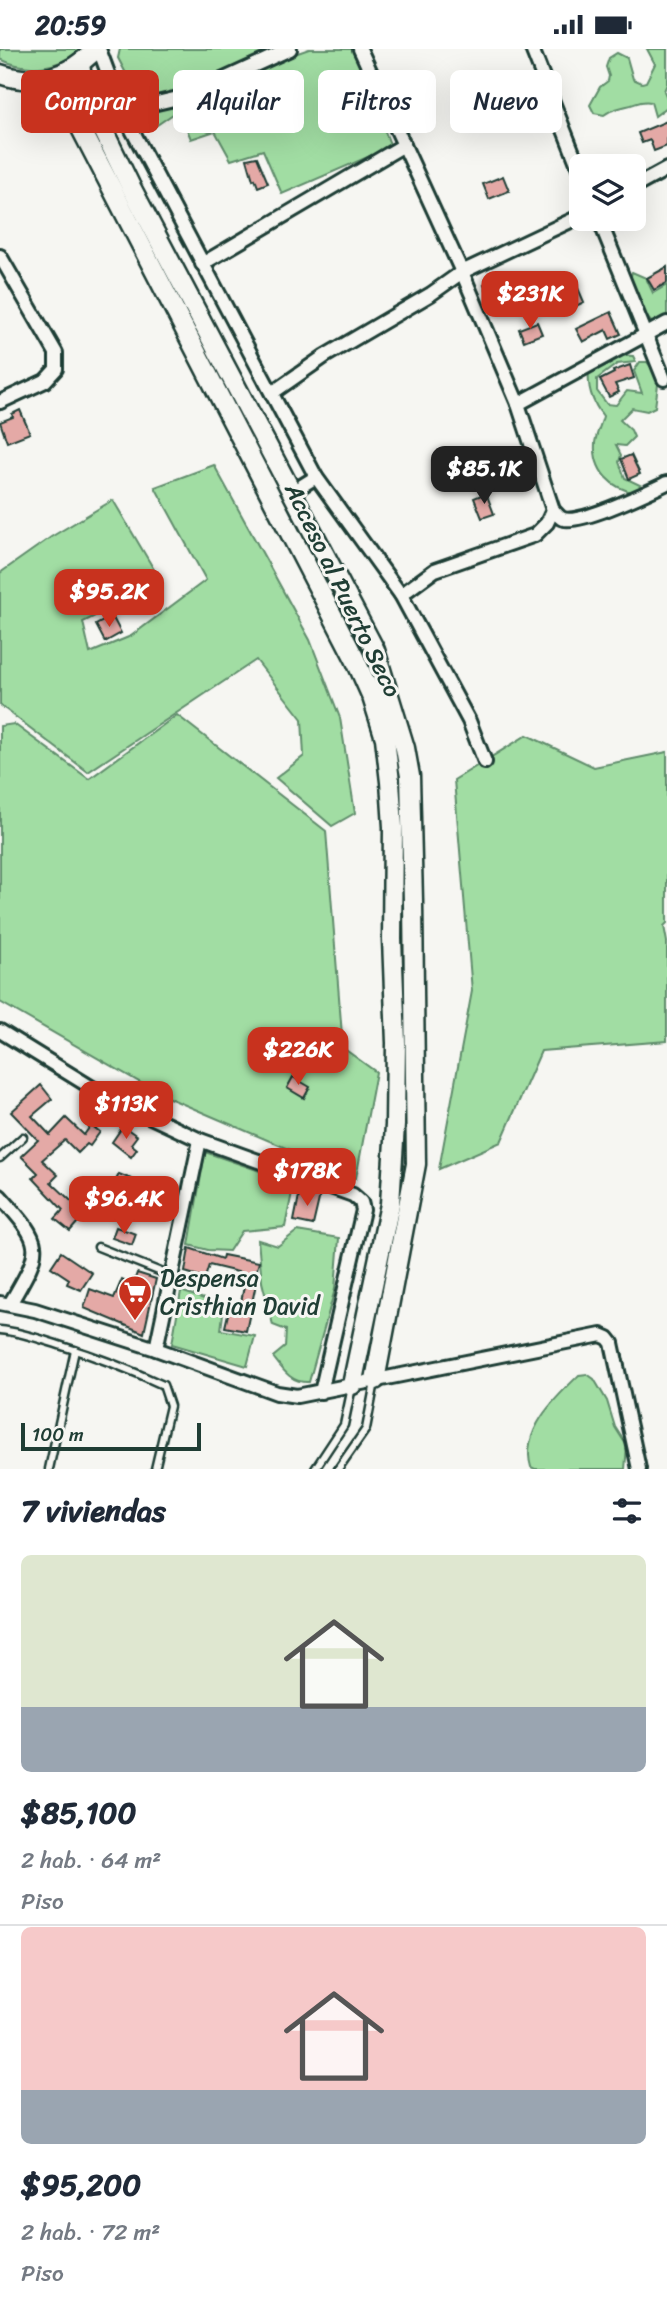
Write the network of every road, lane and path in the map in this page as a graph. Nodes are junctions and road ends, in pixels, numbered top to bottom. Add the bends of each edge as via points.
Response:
1 (97, 49) edge
2 (290, 49) edge
3 (360, 49) edge
4 (532, 49) edge
5 (80, 64) junction
6 (69, 70) edge
7 (105, 70) edge
8 (0, 74) edge
9 (21, 79) edge
10 (159, 102) edge
11 (83, 133) edge
12 (134, 133) edge
13 (404, 145) junction
14 (573, 154) edge
15 (667, 169) edge
16 (646, 180) edge
17 (569, 222) edge
18 (604, 231) edge
19 (0, 256) edge
20 (202, 264) junction
21 (462, 272) junction
22 (667, 323) edge
23 (646, 334) junction
24 (664, 379) dead end
25 (272, 393) junction
26 (0, 402) edge
27 (518, 404) junction
28 (316, 477) junction
29 (667, 483) edge
30 (292, 492) junction
31 (553, 510) junction
32 (401, 595) junction
33 (485, 762) dead end
34 (0, 1031) edge
35 (23, 1137) dead end
36 (200, 1140) junction
37 (0, 1158) edge
38 (0, 1196) edge
39 (97, 1247) dead end
40 (171, 1276) junction
41 (5, 1303) edge
42 (0, 1330) edge
43 (156, 1349) junction
44 (75, 1350) junction
45 (375, 1380) junction
46 (352, 1385) junction
47 (321, 1392) junction
48 (49, 1469) edge
49 (155, 1469) edge
50 (314, 1469) edge
51 (338, 1469) edge
52 (639, 1469) edge

1 - 5 main road
1 - 7 street
2 - 10 street via 187,96
3 - 13 street
4 - 14 street
5 - 6 main road
5 - 30 main road, Acceso al Puerto Seco via 90,105
8 - 9 main road
11 - 46 main road, Acceso al Puerto Seco via 355,659 384,738 393,827 395,1125 390,1204
12 - 20 street
13 - 20 street
13 - 21 street
15 - 16 street
17 - 21 street
18 - 23 street
19 - 26 street via 56,353 55,369 45,381
20 - 25 street
21 - 25 street
21 - 27 street
22 - 23 street
23 - 24 street
23 - 27 street
25 - 28 street
27 - 31 street
28 - 30 street
28 - 32 street
29 - 31 street via 588,516 561,519
30 - 45 main road, Acceso al Puerto Seco via 375,650 398,719 410,776 416,1164
31 - 32 street via 535,535 435,570
32 - 33 street via 469,720
34 - 36 street via 102,1094
35 - 37 lane
36 - 40 street
36 - 47 street via 353,1195 361,1202 363,1210
38 - 41 street via 33,1237 37,1251 31,1268
39 - 40 lane
40 - 43 street
41 - 43 street
42 - 44 lane
43 - 47 street via 277,1392 297,1396
44 - 48 lane
44 - 49 lane via 163,1385 170,1406
45 - 46 street
45 - 51 lane via 366,1429
45 - 52 street via 601,1335 612,1343
46 - 47 street
46 - 50 lane via 344,1425

